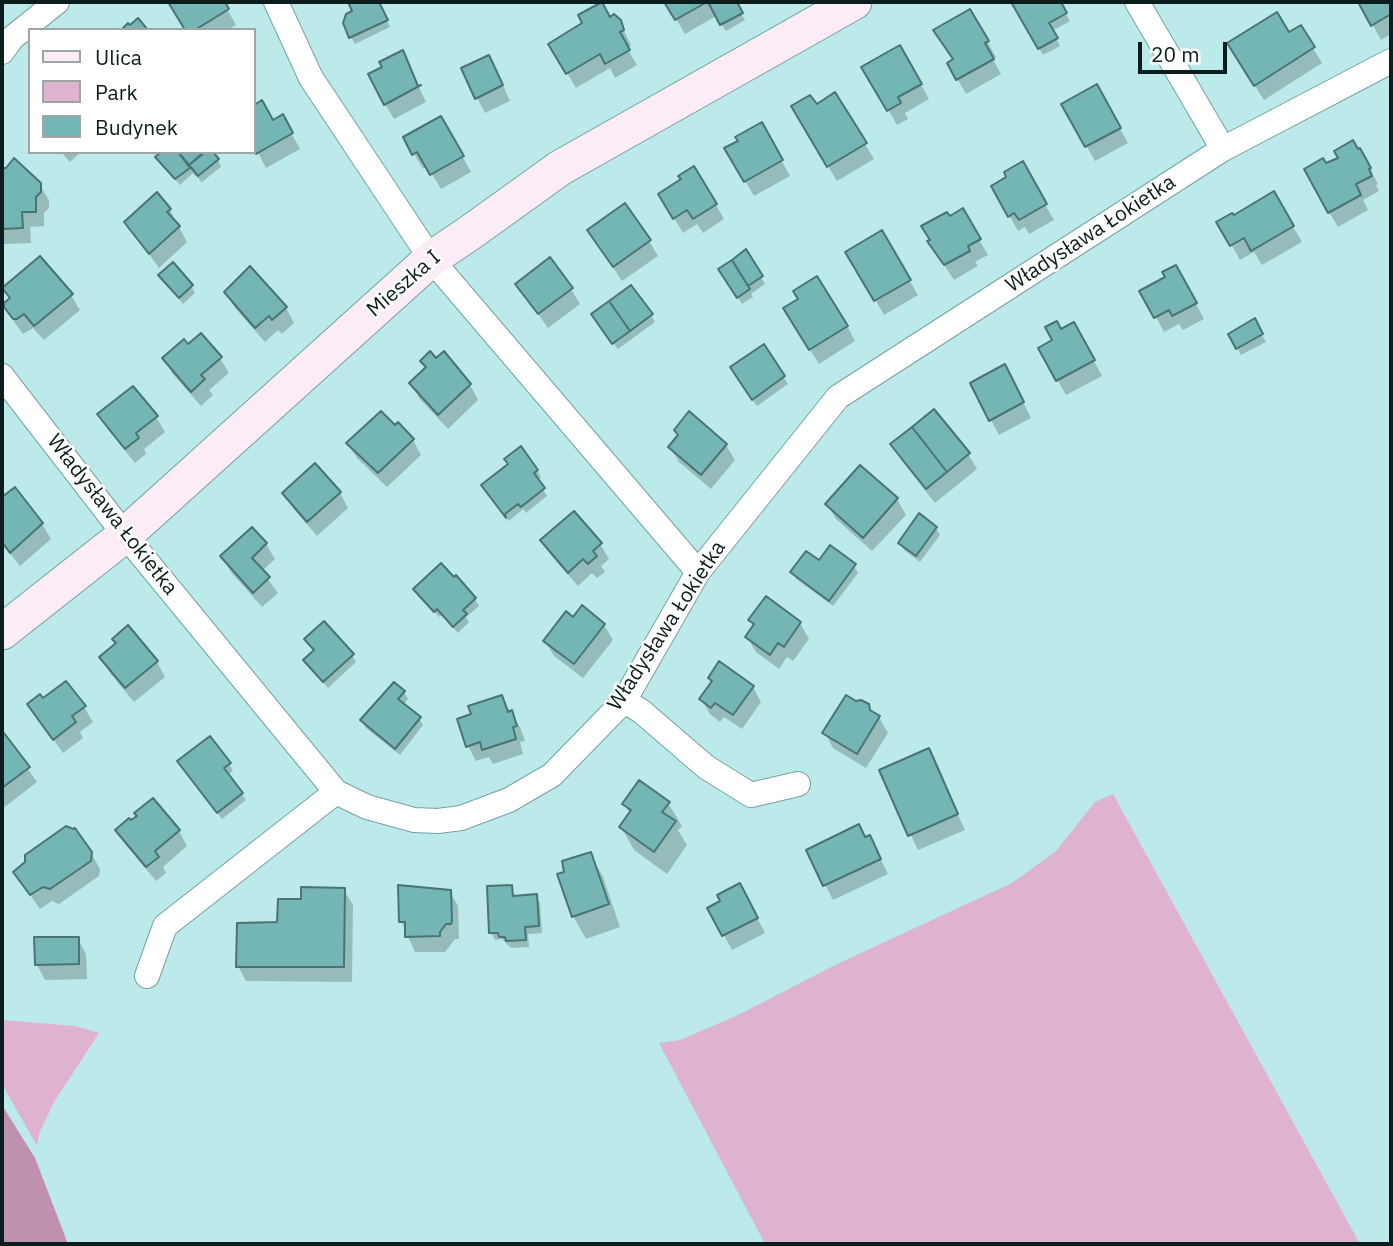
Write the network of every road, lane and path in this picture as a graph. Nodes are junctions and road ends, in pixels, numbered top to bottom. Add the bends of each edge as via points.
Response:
1 (57, 2) edge
2 (276, 2) edge
3 (854, 2) edge
4 (1137, 2) edge
5 (2, 52) edge
6 (1391, 61) edge
7 (1223, 149) junction
8 (431, 259) junction
9 (2, 376) edge
10 (125, 535) junction
11 (698, 572) junction
12 (2, 632) edge
13 (624, 701) junction
14 (798, 784) dead end
15 (336, 792) junction
16 (147, 976) dead end

1 - 5 street via 12,38
2 - 8 street via 312,78
3 - 8 street, Mieszka I via 560,167
4 - 7 street
6 - 7 street, Władysława Łokietka
7 - 11 street, Władysława Łokietka via 838,397
8 - 10 street, Mieszka I
8 - 11 street
9 - 10 street, Władysława Łokietka
10 - 12 street, Mieszka I
10 - 15 street, Władysława Łokietka
11 - 13 street, Władysława Łokietka
13 - 14 street via 706,768 751,795
13 - 15 street, Władysława Łokietka via 552,775 509,800 461,818 414,820 367,807
15 - 16 street via 165,926

